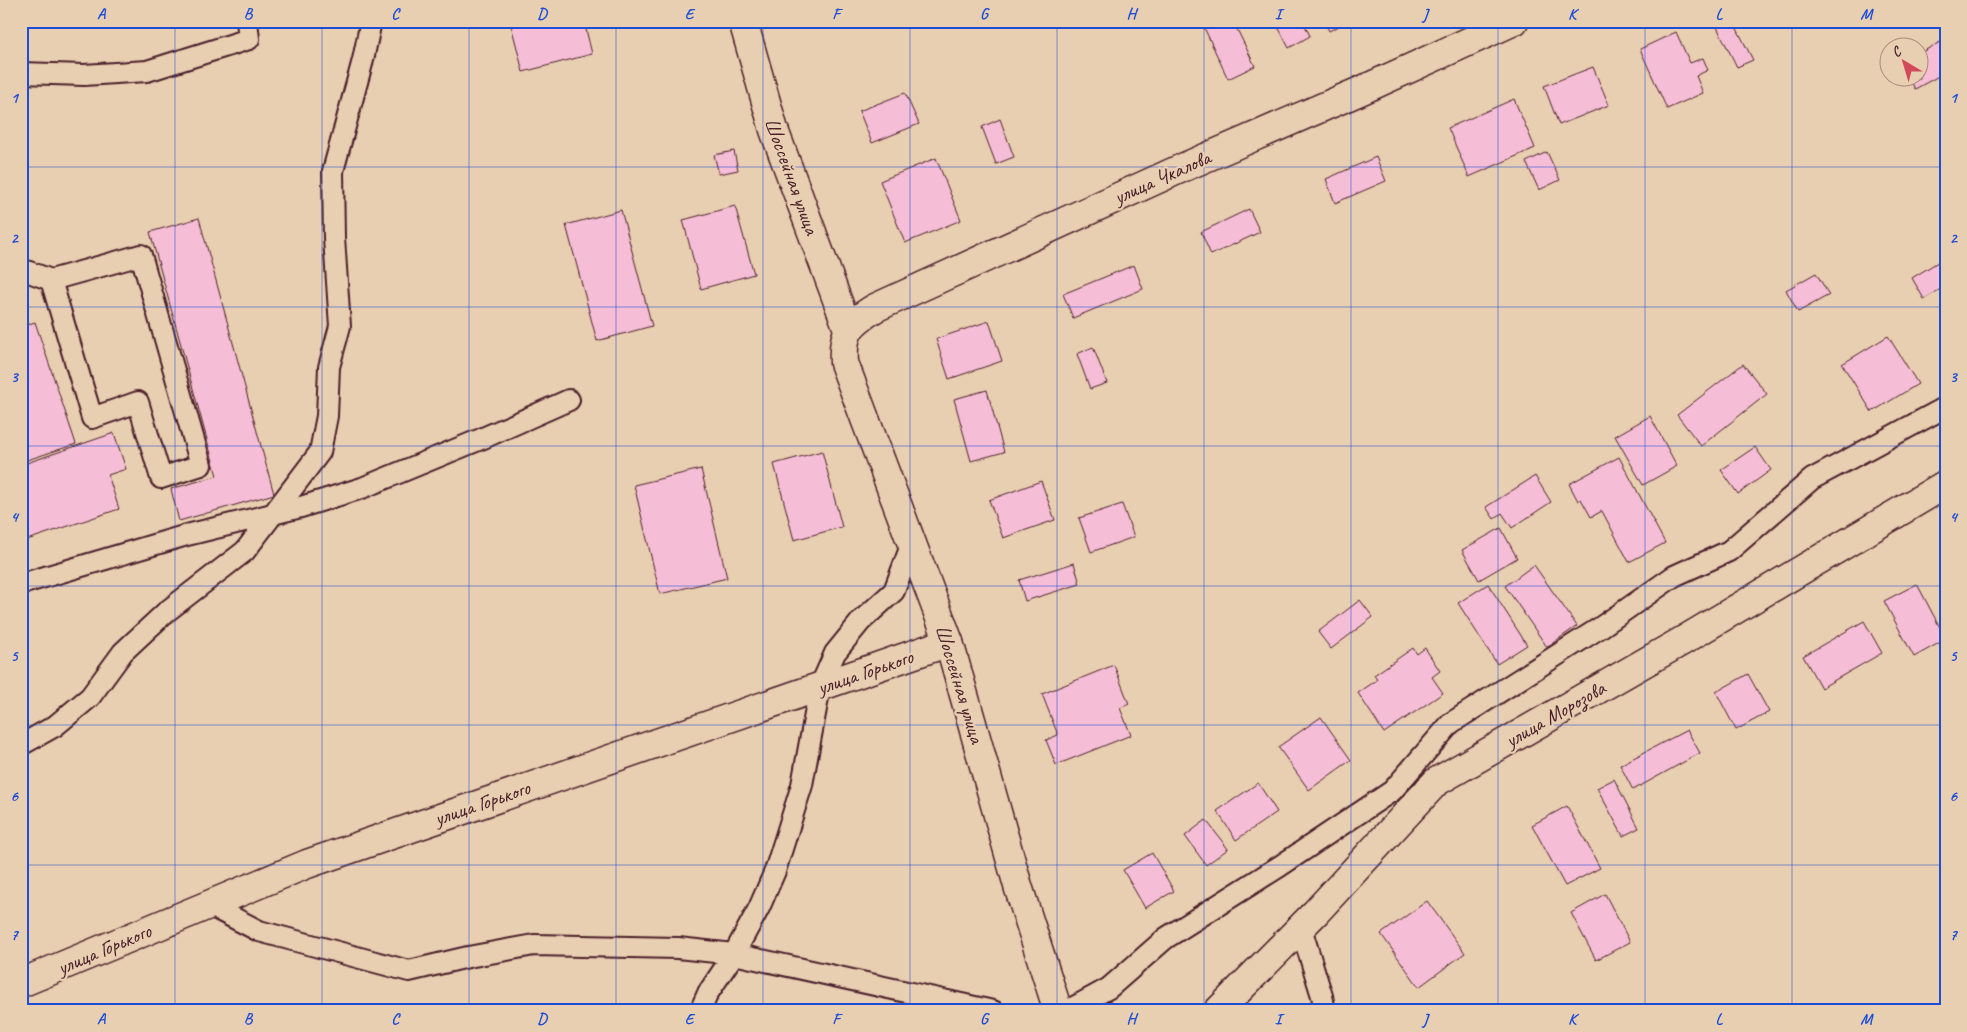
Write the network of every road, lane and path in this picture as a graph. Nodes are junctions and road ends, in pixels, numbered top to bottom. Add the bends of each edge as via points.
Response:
1 (247, 21) edge
2 (371, 21) edge
3 (743, 21) edge
4 (1514, 21) edge
5 (21, 73) edge
6 (21, 269) edge
7 (51, 280) junction
8 (848, 329) junction
9 (569, 400) dead end
10 (1946, 407) edge
11 (1946, 484) edge
12 (271, 515) junction
13 (912, 543) junction
14 (21, 584) edge
15 (949, 642) junction
16 (820, 687) junction
17 (21, 745) edge
18 (209, 905) junction
19 (1301, 928) junction
20 (734, 954) junction
21 (21, 983) edge
22 (700, 1011) edge
23 (993, 1011) edge
24 (1058, 1011) edge
25 (1067, 1011) edge
26 (1218, 1011) edge
27 (1325, 1011) edge

1 - 5 lane via 249,39 148,71 84,75
2 - 12 lane via 333,171 340,326 329,368 327,416 320,452
3 - 8 street, Шоссейная улица via 774,130
4 - 8 street, улица Чкалова via 875,308
6 - 7 lane
7 - 7 lane via 92,418 138,402 161,478 201,464 141,255
8 - 13 street, Шоссейная улица via 844,338 844,363
9 - 12 lane via 362,488
10 - 25 lane via 1812,479 1729,551 1674,576 1451,723 1392,791 1166,938 1109,988
11 - 19 street, улица Морозова via 1684,640 1436,782
12 - 14 lane via 187,535
12 - 17 lane via 245,551 166,612 123,652 90,697 55,726
13 - 15 street, Шоссейная улица
13 - 16 lane via 894,591 861,621 835,653
15 - 16 street, улица Горького
15 - 24 street, Шоссейная улица via 1018,886
16 - 18 street, улица Горького via 307,864
16 - 20 lane via 802,785 775,871
18 - 20 lane via 258,931 409,971 534,945 678,948
18 - 21 street, улица Горького
19 - 26 street, улица Морозова
19 - 27 lane
20 - 22 lane
20 - 23 lane

